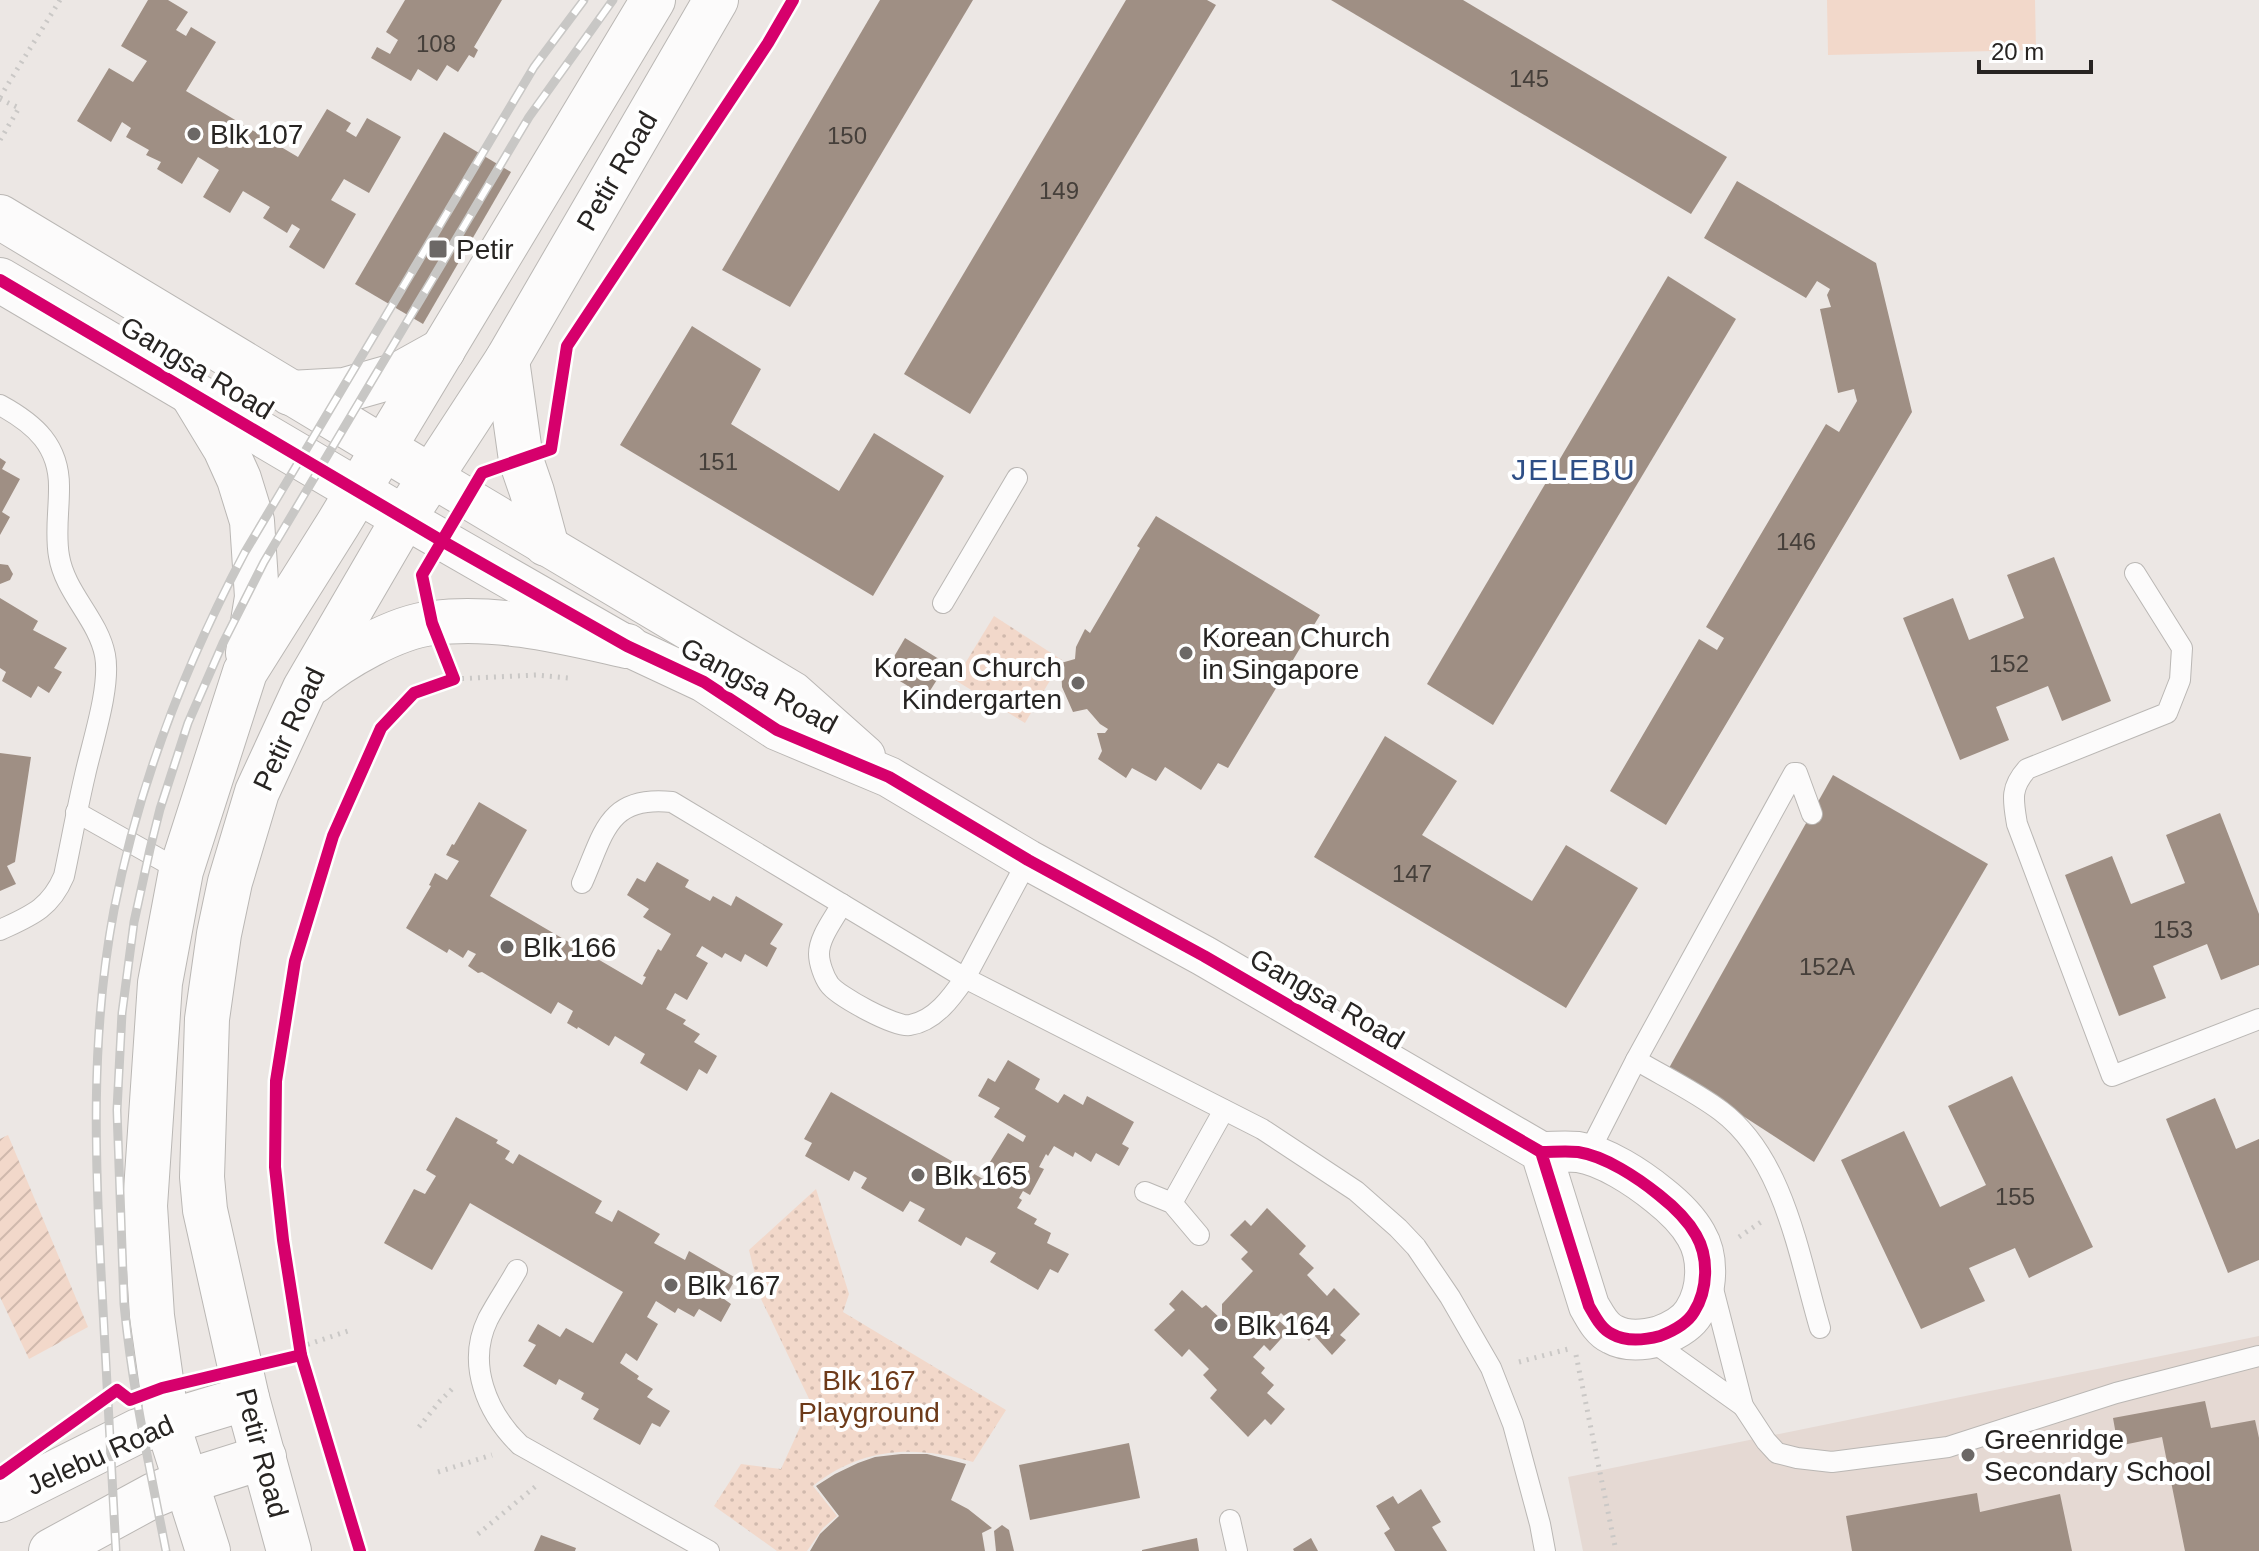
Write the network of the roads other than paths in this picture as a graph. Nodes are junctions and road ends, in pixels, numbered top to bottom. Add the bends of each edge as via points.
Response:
1 (653, 0) edge
2 (716, 0) edge
3 (0, 217) edge
4 (0, 280) edge
5 (444, 349) junction
6 (507, 360) junction
7 (191, 392) junction
8 (290, 393) junction
9 (0, 405) edge
10 (383, 448) junction
11 (430, 476) junction
12 (1017, 478) dead end
13 (358, 491) junction
14 (404, 518) junction
15 (546, 544) junction
16 (2135, 573) dead end
17 (943, 603) dead end
18 (627, 646) junction
19 (245, 672) junction
20 (305, 688) junction
21 (889, 777) junction
22 (76, 812) junction
23 (1812, 814) dead end
24 (1028, 860) junction
25 (181, 871) junction
26 (582, 883) dead end
27 (842, 904) junction
28 (0, 930) edge
29 (965, 978) junction
30 (2259, 1019) edge
31 (1636, 1060) junction
32 (1224, 1110) junction
33 (1541, 1152) junction
34 (1588, 1154) junction
35 (1145, 1192) dead end
36 (1172, 1203) junction
37 (1199, 1235) dead end
38 (1705, 1257) junction
39 (517, 1270) dead end
40 (1820, 1328) dead end
41 (1649, 1339) junction
42 (2259, 1356) edge
43 (244, 1384) junction
44 (1743, 1406) junction
45 (167, 1422) junction
46 (264, 1457) junction
47 (185, 1482) junction
48 (0, 1500) edge
49 (1230, 1520) dead end
50 (51, 1551) edge
51 (208, 1551) edge
52 (289, 1551) edge
53 (709, 1551) edge
54 (1237, 1551) edge
55 (1545, 1551) edge

1 - 5 main road, Petir Road
2 - 6 main road, Petir Road
3 - 8 main road, Gangsa Road
4 - 7 main road, Gangsa Road
5 - 8 main road via 398,375 345,390
5 - 10 main road, Petir Road
6 - 11 main road, Petir Road
6 - 15 main road via 521,460
7 - 13 main road, Gangsa Road
7 - 19 main road via 225,448 252,521 257,597
8 - 10 main road, Gangsa Road
9 - 22 lane via 29,422 52,453 59,476 59,560 105,655 101,706
10 - 11 main road, Gangsa Road
10 - 13 main road, Petir Road
11 - 14 main road, Petir Road
11 - 15 street, Gangsa Road
12 - 17 lane
13 - 14 main road, Gangsa Road
13 - 19 main road, Petir Road
14 - 18 street, Gangsa Road
14 - 20 main road, Petir Road
15 - 21 street, Gangsa Road via 793,692
16 - 30 lane via 2182,648 2180,680 2167,713 2027,769 2017,781 2013,801 2017,824 2112,1076
18 - 20 main road via 546,628 432,623 373,644 336,663
18 - 21 street, Gangsa Road via 704,682 777,730
19 - 25 main road, Petir Road
20 - 43 main road, Petir Road via 257,792 230,882 207,1019 205,1210
21 - 24 street, Gangsa Road
22 - 25 lane
22 - 28 lane via 64,876 55,895 39,910
23 - 31 lane via 1794,773
24 - 29 lane
24 - 33 street, Gangsa Road
25 - 45 main road, Petir Road via 160,983 145,1206 152,1316
26 - 27 lane via 619,810 653,800 672,802
27 - 29 lane
27 - 29 lane via 819,956 836,992 893,1023 911,1025 939,1009
29 - 32 lane
31 - 34 lane
31 - 40 lane via 1722,1111 1751,1141 1779,1190
32 - 36 lane
32 - 55 lane via 1356,1191 1416,1247 1491,1368 1513,1424
33 - 34 street, Gangsa Road
33 - 41 street via 1598,1323 1611,1334
34 - 38 street, Gangsa Road via 1634,1176 1667,1201 1698,1237
35 - 36 lane
36 - 37 lane
38 - 41 street via 1705,1279 1694,1312 1684,1324
38 - 44 lane
39 - 53 lane via 487,1322 480,1353 485,1396 504,1430 520,1445
41 - 44 lane
42 - 44 lane via 2116,1393 1948,1447 1832,1462 1777,1453
43 - 45 main road, Jelebu Road
43 - 46 main road, Petir Road
45 - 47 main road, Petir Road
45 - 48 main road, Jelebu Road via 138,1431
46 - 47 main road, Jelebu Road
46 - 52 main road, Petir Road
47 - 50 main road, Jelebu Road
47 - 51 main road, Petir Road
49 - 54 lane

